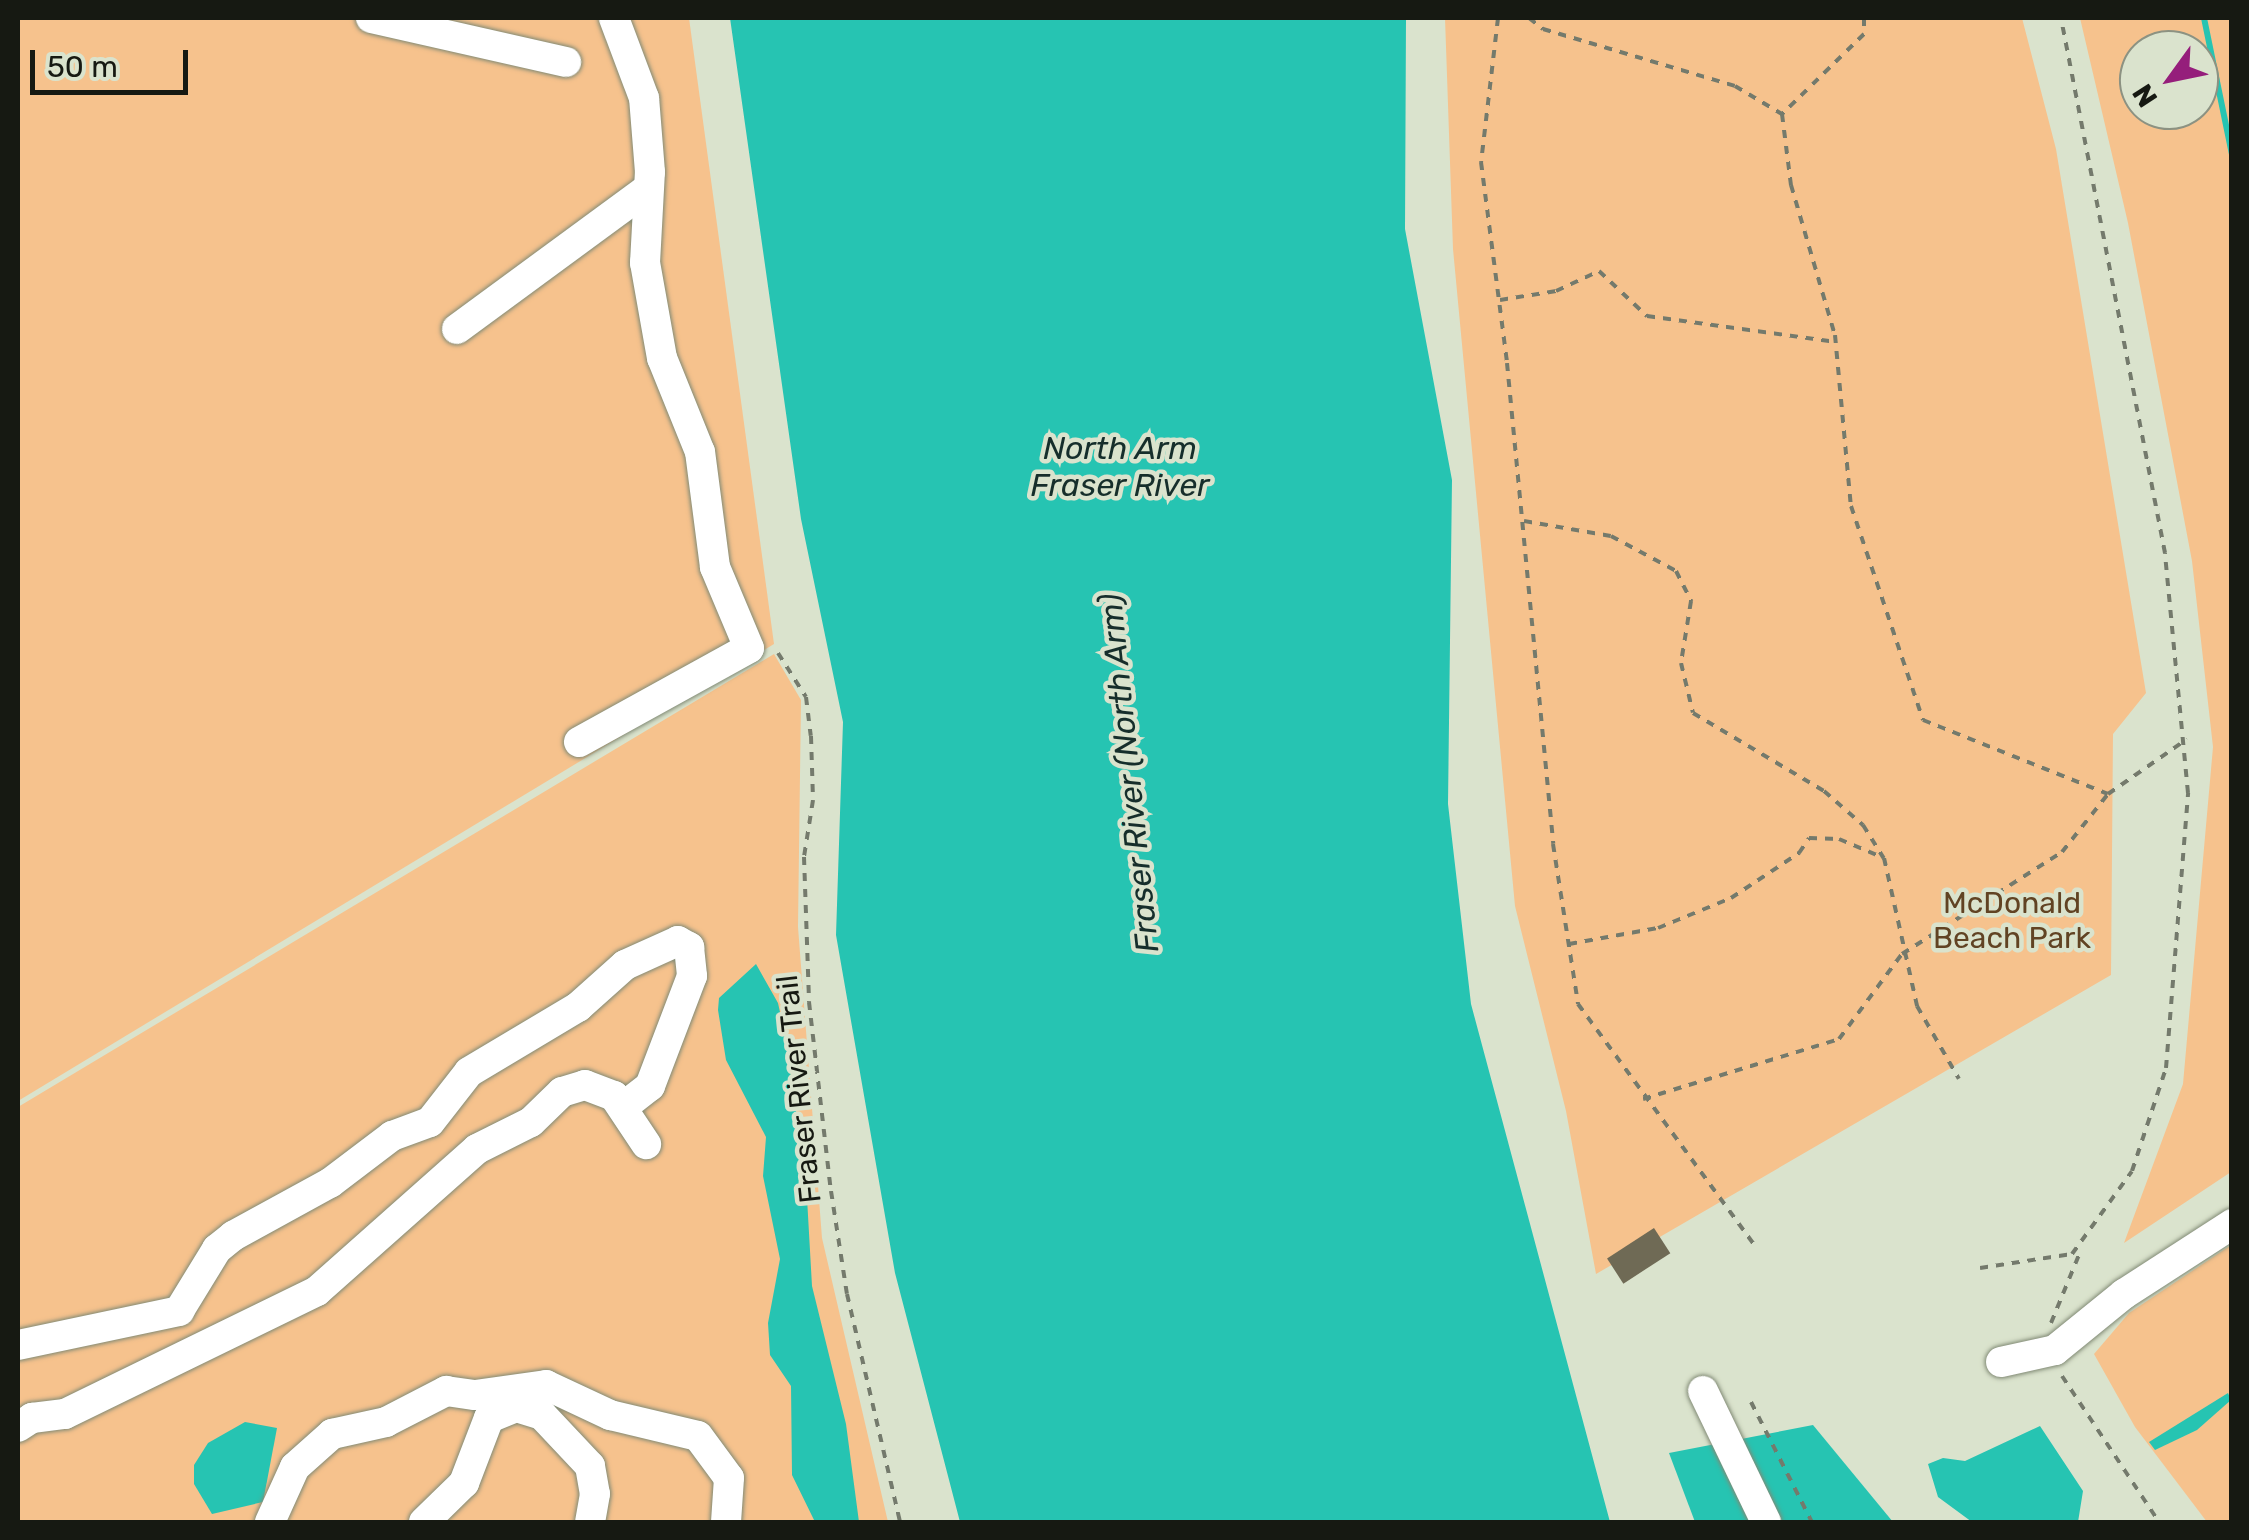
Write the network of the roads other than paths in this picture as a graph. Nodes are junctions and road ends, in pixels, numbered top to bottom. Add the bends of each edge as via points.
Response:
1 (371, 18) edge
2 (614, 18) edge
3 (566, 62) dead end
4 (645, 191) junction
5 (457, 328) dead end
6 (578, 742) dead end
7 (623, 1108) junction
8 (646, 1144) dead end
9 (2232, 1224) edge
10 (18, 1345) edge
11 (2001, 1362) dead end
12 (1703, 1391) dead end
13 (18, 1427) edge
14 (270, 1522) edge
15 (424, 1522) edge
16 (590, 1522) edge
17 (726, 1522) edge
18 (1766, 1522) edge

1 - 3 street
2 - 4 street via 644,98
4 - 5 street
4 - 6 street via 645,263 662,358 700,452 715,567 749,648
7 - 8 street
7 - 10 street via 650,1086 692,976 688,947 678,941 625,965 578,1007 469,1072 430,1122 392,1136 330,1183 233,1236 217,1249 196,1293 178,1311
7 - 13 street via 600,1088 562,1092 531,1122 477,1150 316,1291 66,1414 32,1418
9 - 11 street via 2124,1294 2055,1350
12 - 18 street
14 - 17 street via 295,1466 332,1434 386,1422 446,1392 475,1395 546,1385 610,1415 698,1436 729,1478
15 - 16 street via 464,1483 489,1418 516,1407 542,1415 590,1466 596,1494

